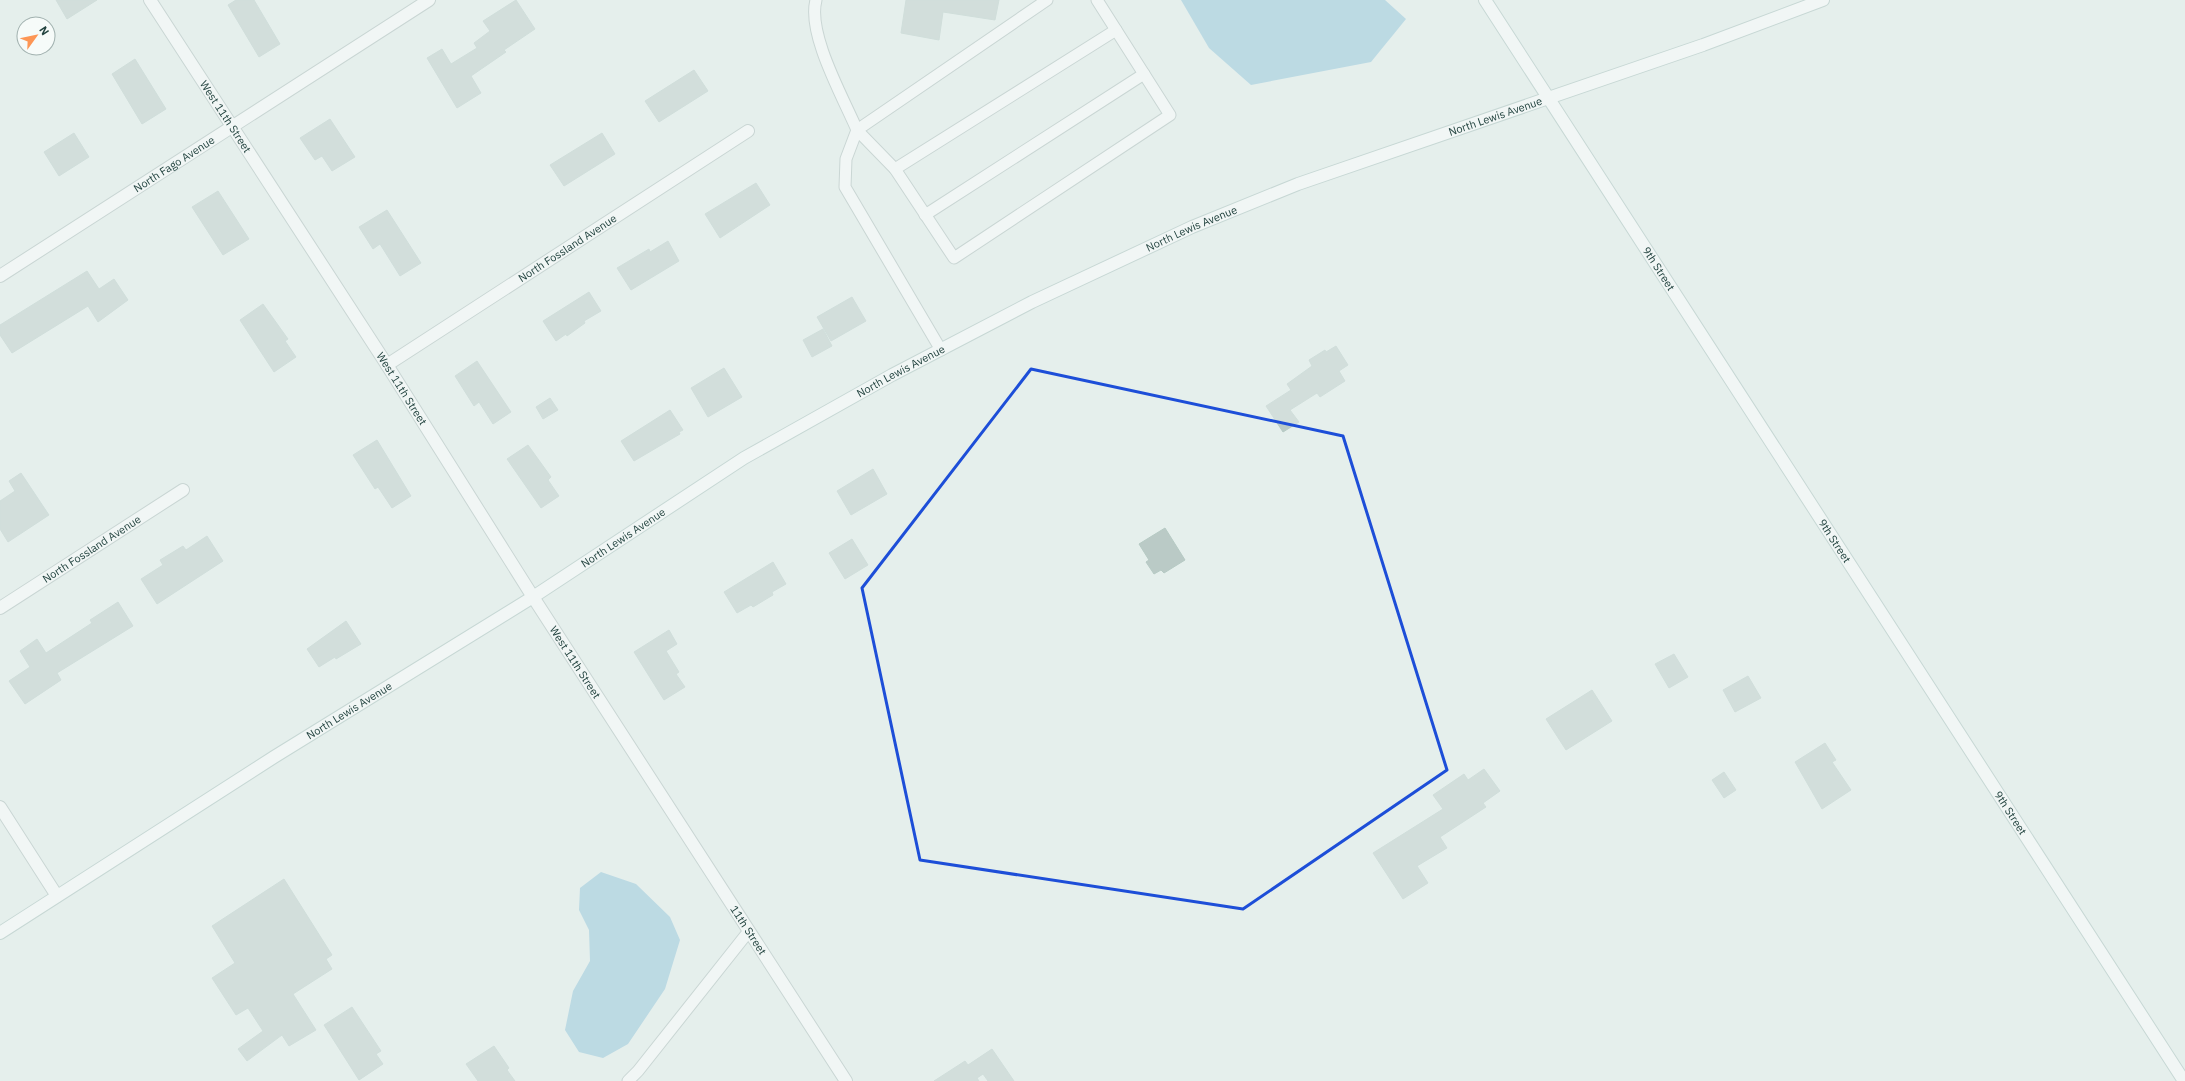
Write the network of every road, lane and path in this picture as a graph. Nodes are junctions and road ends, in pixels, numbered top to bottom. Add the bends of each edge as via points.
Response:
1 (150, 0) edge
2 (429, 0) edge
3 (816, 0) edge
4 (1047, 0) edge
5 (1097, 0) edge
6 (1485, 0) edge
7 (1823, 0) edge
8 (1116, 30) junction
9 (1144, 74) junction
10 (1547, 98) junction
11 (233, 126) junction
12 (857, 130) junction
13 (748, 131) dead end
14 (895, 169) junction
15 (925, 215) junction
16 (0, 276) edge
17 (941, 350) junction
18 (387, 364) junction
19 (183, 490) dead end
20 (533, 597) junction
21 (0, 608) edge
22 (651, 780) joint
23 (0, 807) edge
24 (57, 896) junction
25 (749, 931) junction
26 (0, 933) edge
27 (628, 1081) edge
28 (846, 1081) edge
29 (2184, 1081) edge

1 - 11 street, West 11th Street
2 - 11 street, North Fago Avenue
3 - 12 lane via 813,10 818,40
4 - 12 lane
5 - 8 lane
6 - 10 street, 9th Street
7 - 10 street, North Lewis Avenue
8 - 9 lane
8 - 14 lane
9 - 15 lane
9 - 15 lane via 1170,115 954,258
10 - 17 street, North Lewis Avenue via 1298,184 1192,227 1032,302
10 - 29 street, 9th Street
11 - 16 street, North Fago Avenue
11 - 18 street, West 11th Street
12 - 14 lane
12 - 17 lane via 846,159 846,187
13 - 18 street, North Fossland Avenue
14 - 15 lane
17 - 20 street, North Lewis Avenue via 744,458
18 - 20 street, West 11th Street
19 - 21 street, North Fossland Avenue
20 - 22 street, West 11th Street
20 - 24 street, North Lewis Avenue via 274,757
22 - 25 street, 11th Street
23 - 24 street
24 - 26 street, North Lewis Avenue
25 - 27 lane
25 - 28 street, 11th Street

